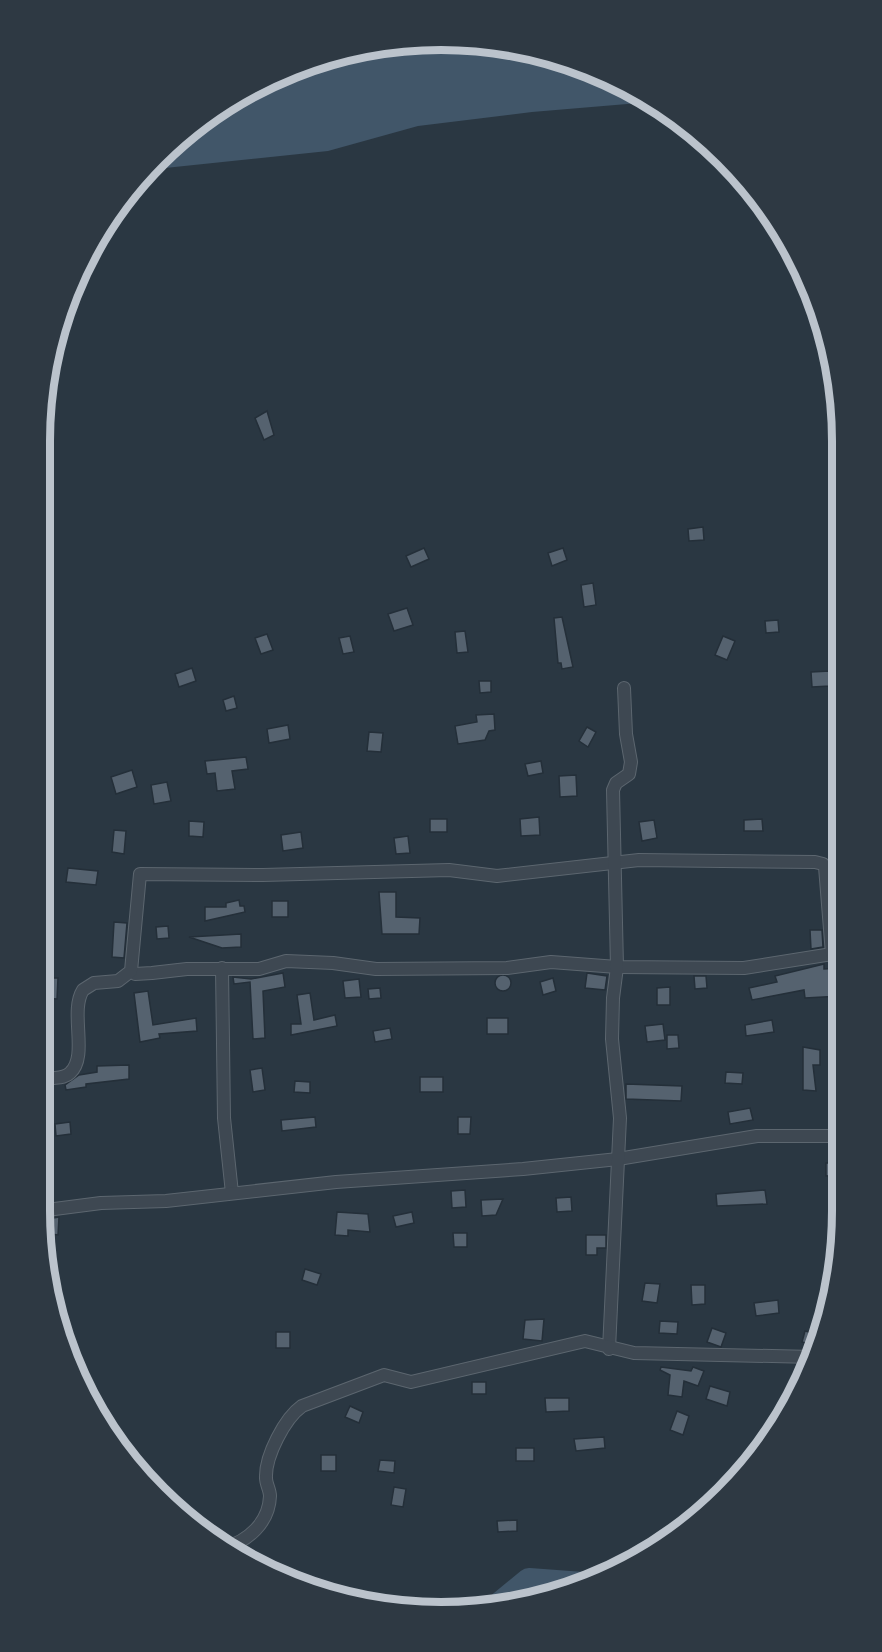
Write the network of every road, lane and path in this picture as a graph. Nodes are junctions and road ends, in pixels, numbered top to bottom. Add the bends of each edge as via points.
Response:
1 (624, 688) dead end
2 (614, 864) junction
3 (832, 923) edge
4 (832, 957) edge
5 (617, 967) junction
6 (222, 968) junction
7 (131, 971) junction
8 (50, 1080) edge
9 (832, 1136) edge
10 (618, 1159) junction
11 (232, 1193) junction
12 (50, 1210) edge
13 (609, 1349) junction
14 (804, 1358) edge
15 (236, 1544) edge

1 - 2 street via 631,762 629,774 614,787
2 - 3 street via 639,860 823,864
2 - 5 street
2 - 7 street via 497,876 449,870 140,874
4 - 5 street via 744,968
5 - 6 street via 552,962 507,969 376,969 286,961 259,969
5 - 10 street via 612,1039 620,1118
6 - 7 street via 152,974
6 - 11 street via 224,1118
7 - 8 street via 118,981 94,983 83,990 77,1009 79,1041 74,1068 67,1076
9 - 10 street via 757,1136
10 - 11 street
10 - 13 street
11 - 12 street
13 - 14 street
13 - 15 street via 585,1341 411,1382 384,1375 303,1406 291,1414 279,1433 266,1476 270,1497 263,1518 255,1532

